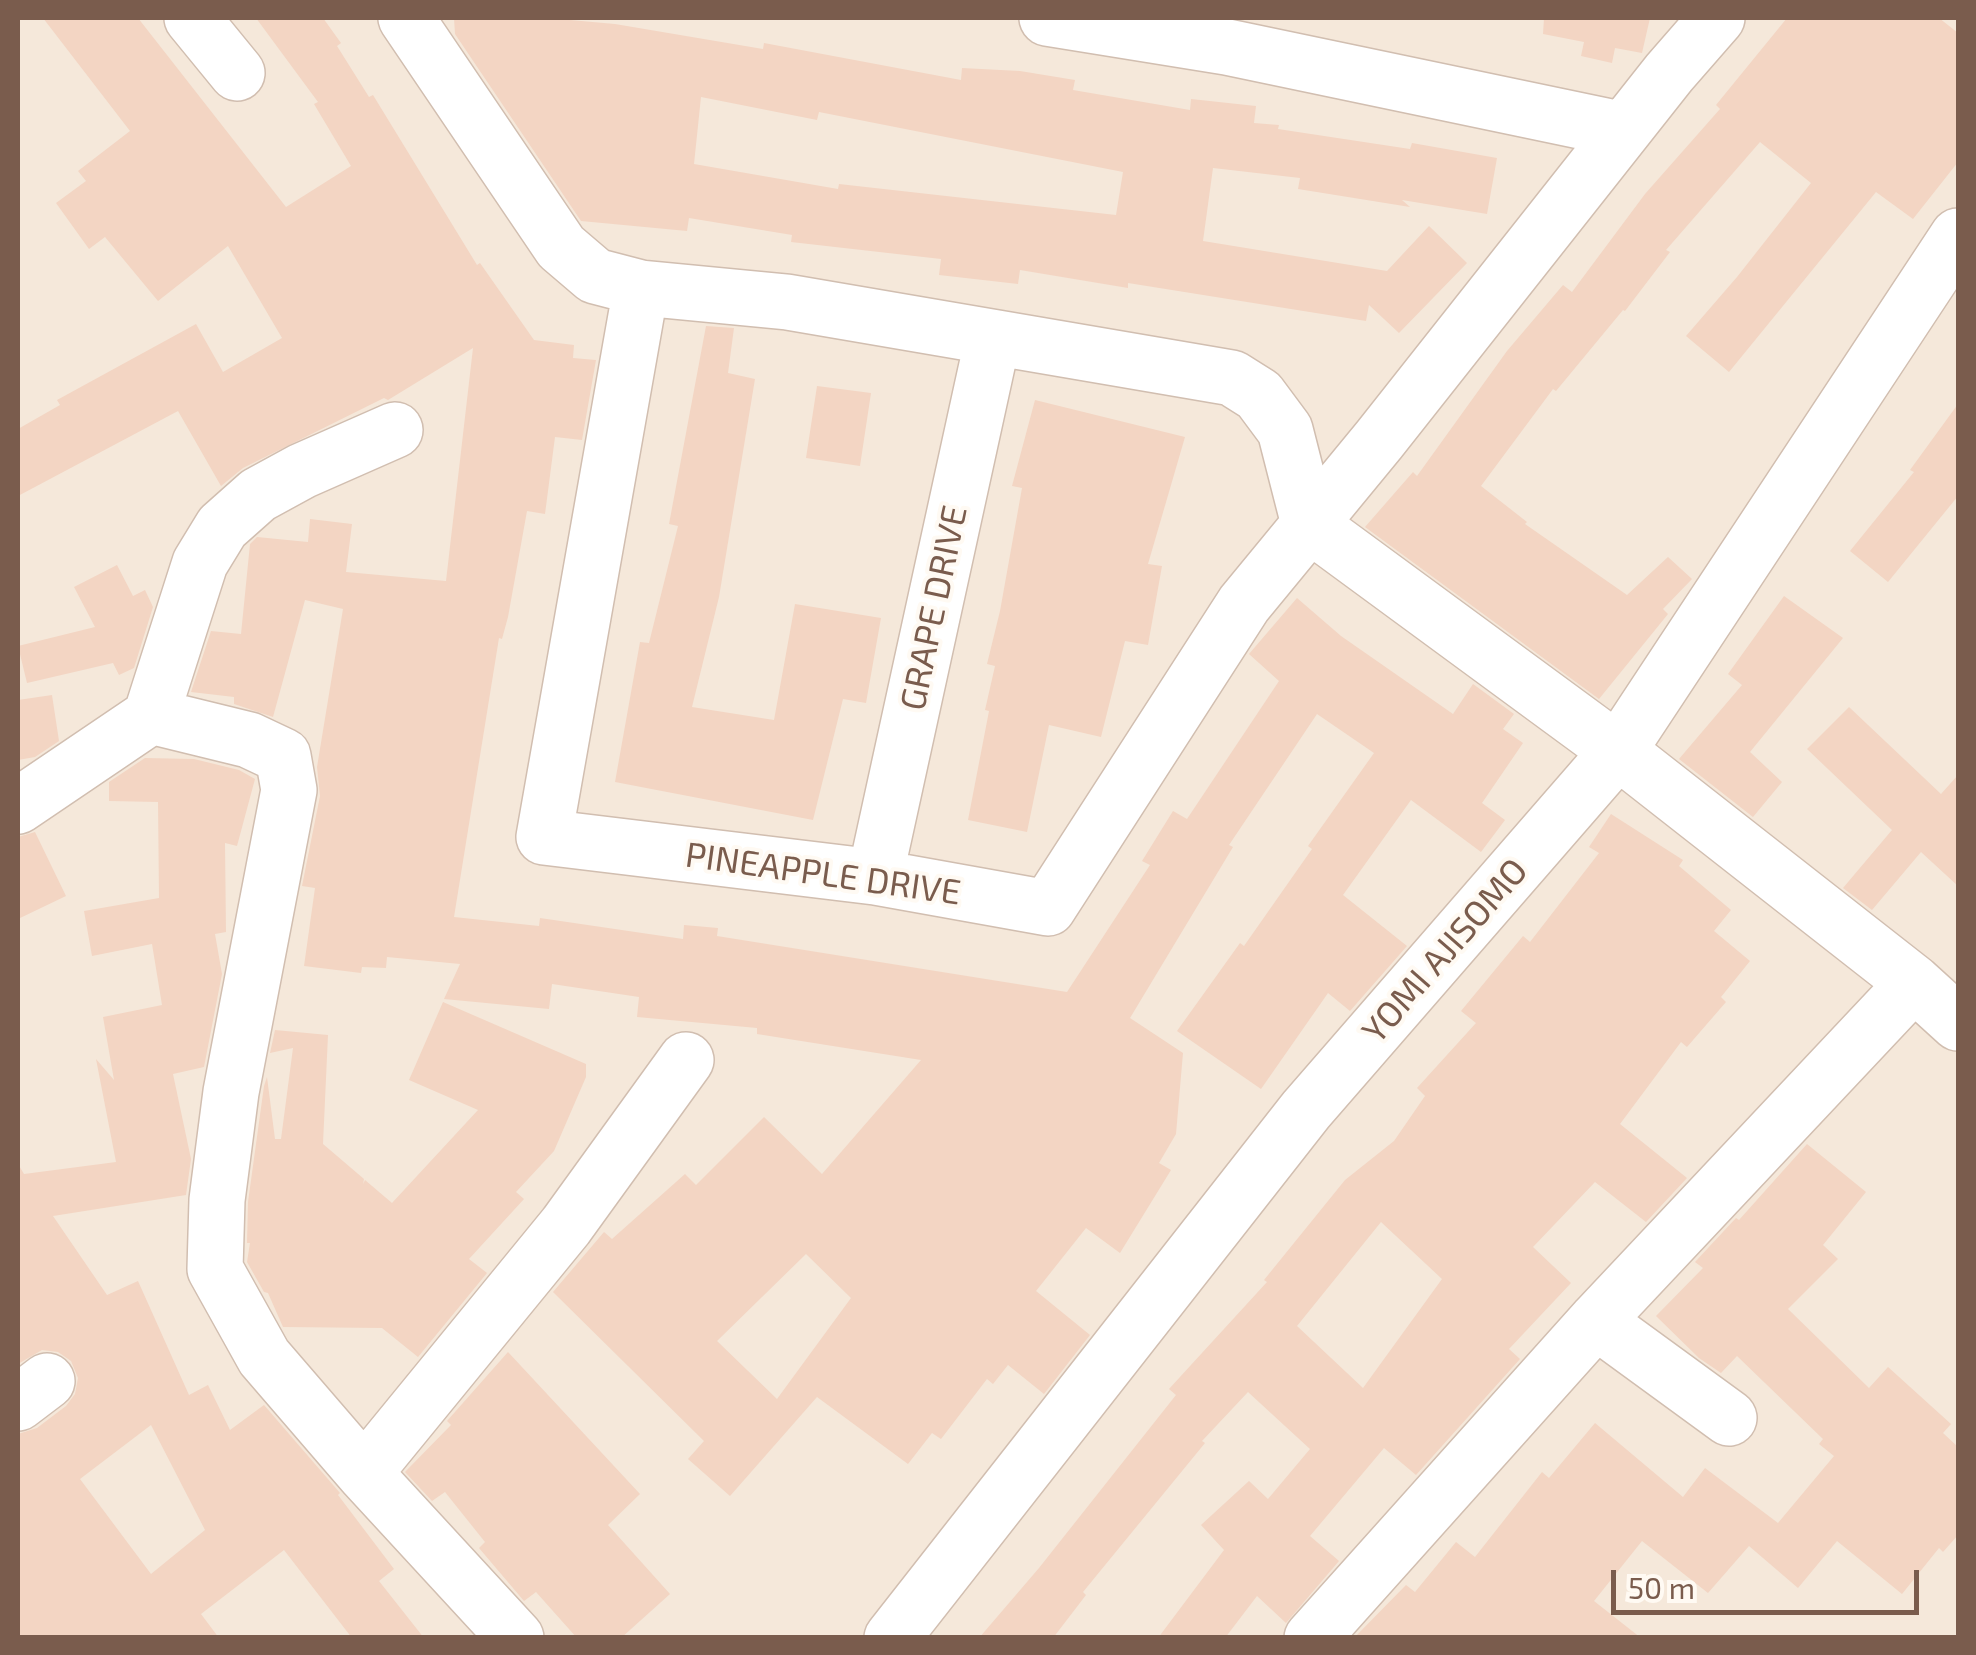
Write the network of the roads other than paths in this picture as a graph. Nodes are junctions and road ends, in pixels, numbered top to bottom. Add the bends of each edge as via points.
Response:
1 (192, 18) edge
2 (406, 18) edge
3 (1048, 18) edge
4 (1717, 18) edge
5 (237, 73) dead end
6 (1624, 130) junction
7 (1958, 236) edge
8 (641, 288) junction
9 (993, 338) junction
10 (396, 430) dead end
11 (1309, 524) junction
12 (152, 716) junction
13 (1618, 751) junction
14 (18, 806) edge
15 (874, 877) junction
16 (1914, 983) junction
17 (1958, 1022) edge
18 (686, 1060) dead end
19 (1596, 1321) junction
20 (1728, 1418) dead end
21 (364, 1472) junction
22 (516, 1638) edge
23 (892, 1638) edge
24 (1312, 1638) edge

1 - 5 street
2 - 8 street via 561,247 595,276
3 - 6 street via 1227,46
4 - 6 street
6 - 11 street
7 - 13 street, YOMI AJISOMO
8 - 9 street via 786,302
8 - 15 street, PINEAPPLE DRIVE via 544,837
9 - 11 street via 1232,378 1260,395 1285,430
9 - 15 street, GRAPE DRIVE
10 - 12 street via 272,487 222,527 200,563
11 - 13 street
11 - 15 street, PINEAPPLE DRIVE via 1244,604 1048,908
12 - 14 street
12 - 21 street via 249,740 283,756 290,790 231,1092 215,1269 264,1357
13 - 16 street
13 - 23 street, YOMI AJISOMO via 1306,1110
16 - 17 street
16 - 19 street
18 - 21 street via 566,1226
19 - 20 street
19 - 24 street
21 - 22 street

